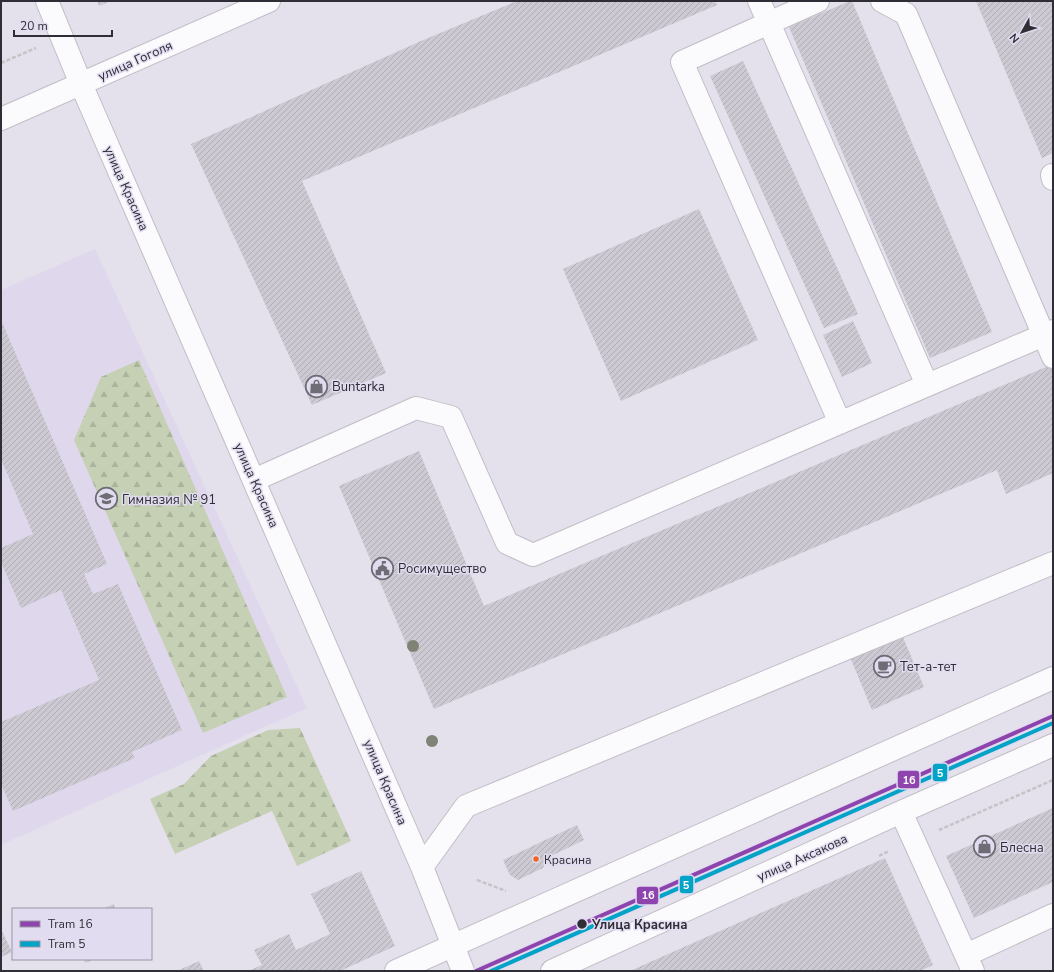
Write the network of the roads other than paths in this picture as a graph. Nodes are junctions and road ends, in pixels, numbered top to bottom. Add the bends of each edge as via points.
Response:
1 (47, 1) edge
2 (269, 1) edge
3 (759, 1) edge
4 (818, 1) edge
5 (882, 1) edge
6 (769, 23) junction
7 (81, 84) junction
8 (1, 119) edge
9 (1053, 175) edge
10 (1053, 179) edge
11 (1049, 333) edge
12 (1053, 357) edge
13 (927, 385) junction
14 (840, 423) junction
15 (254, 480) junction
16 (1053, 563) edge
17 (1053, 678) edge
18 (1053, 746) edge
19 (901, 812) junction
20 (422, 866) junction
21 (1053, 915) edge
22 (452, 945) junction
23 (970, 963) edge
24 (396, 971) edge
25 (462, 971) edge
26 (552, 971) edge

1 - 7 street, улица Красина
2 - 7 street, улица Гоголя
3 - 6 street
4 - 6 street
5 - 11 street via 906,14
6 - 13 street
6 - 14 street via 682,62
7 - 8 street, улица Гоголя
7 - 15 street, улица Красина
9 - 10 street
11 - 12 street
11 - 13 street
13 - 14 street
14 - 15 street via 533,555 507,542 451,417 416,408
15 - 20 street, улица Красина
16 - 20 street via 466,806
17 - 22 street
18 - 19 street, улица Аксакова
19 - 23 street
19 - 26 street, улица Аксакова
20 - 22 street, улица Красина
21 - 23 street
22 - 24 street
22 - 25 street, улица Красина

